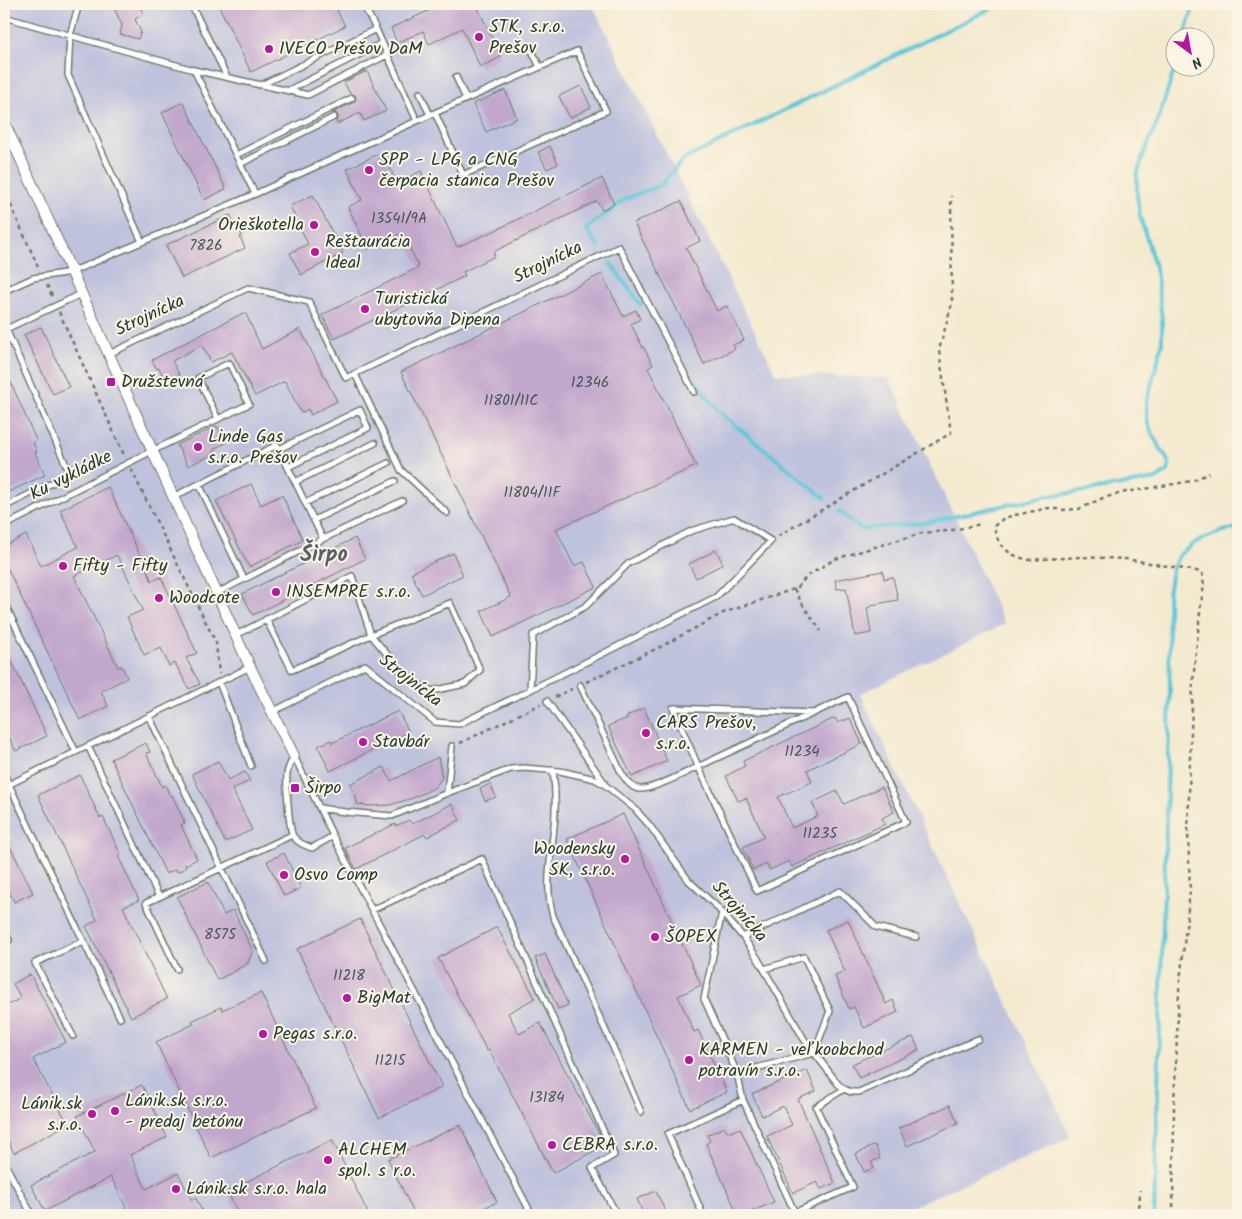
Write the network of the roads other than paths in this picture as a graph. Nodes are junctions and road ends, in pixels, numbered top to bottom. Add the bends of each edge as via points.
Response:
1 (79, 4) edge
2 (191, 4) edge
3 (363, 4) edge
4 (4, 17) edge
5 (376, 29) junction
6 (70, 35) junction
7 (382, 43) junction
8 (530, 47) dead end
9 (387, 55) junction
10 (540, 67) junction
11 (194, 70) junction
12 (456, 77) dead end
13 (227, 78) junction
14 (261, 85) junction
15 (289, 91) junction
16 (420, 93) dead end
17 (352, 98) dead end
18 (466, 99) junction
19 (432, 114) junction
20 (334, 117) dead end
21 (417, 121) junction
22 (4, 122) edge
23 (8, 145) edge
24 (236, 155) junction
25 (240, 164) junction
26 (255, 194) junction
27 (142, 242) junction
28 (70, 272) junction
29 (4, 291) edge
30 (81, 294) junction
31 (5, 330) edge
32 (109, 354) junction
33 (355, 374) junction
34 (694, 392) dead end
35 (218, 418) junction
36 (375, 443) dead end
37 (280, 449) junction
38 (152, 451) junction
39 (388, 462) dead end
40 (288, 467) junction
41 (395, 481) dead end
42 (295, 482) junction
43 (199, 484) junction
44 (173, 497) junction
45 (402, 500) dead end
46 (305, 503) junction
47 (4, 507) edge
48 (447, 514) dead end
49 (314, 520) junction
50 (4, 526) edge
51 (323, 539) junction
52 (244, 579) junction
53 (216, 593) junction
54 (4, 602) edge
55 (266, 620) junction
56 (236, 635) junction
57 (371, 635) junction
58 (250, 667) junction
59 (219, 682) junction
60 (580, 685) road end
61 (530, 690) junction
62 (547, 700) road end
63 (272, 712) junction
64 (814, 713) junction
65 (149, 716) junction
66 (88, 746) junction
67 (452, 746) road end
68 (76, 752) junction
69 (294, 756) junction
70 (251, 766) dead end
71 (698, 766) junction
72 (552, 770) junction
73 (4, 774) edge
74 (606, 785) junction
75 (6, 786) edge
76 (447, 792) junction
77 (320, 808) junction
78 (292, 834) junction
79 (333, 836) junction
80 (221, 868) junction
81 (159, 897) junction
82 (372, 910) junction
83 (722, 912) junction
84 (4, 930) edge
85 (742, 937) junction
86 (916, 937) dead end
87 (9, 940) dead end
88 (84, 941) junction
89 (266, 961) dead end
90 (177, 968) dead end
91 (764, 969) junction
92 (120, 1018) dead end
93 (73, 1036) dead end
94 (978, 1039) dead end
95 (814, 1053) junction
96 (737, 1073) junction
97 (844, 1089) junction
98 (743, 1100) junction
99 (641, 1112) dead end
100 (4, 1162) edge
101 (795, 1213) junction
102 (32, 1215) edge
103 (532, 1215) edge
104 (617, 1215) edge
105 (703, 1215) edge
106 (789, 1215) edge

1 - 6 lane
2 - 13 lane
3 - 5 lane
4 - 6 lane
5 - 7 lane
5 - 14 lane
6 - 11 lane
6 - 27 lane via 68,74
7 - 9 lane
7 - 15 lane
8 - 10 lane
9 - 15 lane via 308,95
9 - 21 lane
10 - 18 lane
10 - 19 lane via 577,51 606,111 463,175
11 - 13 lane
11 - 24 lane
12 - 18 lane
13 - 14 lane
14 - 15 lane
16 - 19 lane
17 - 24 lane
18 - 19 lane
19 - 21 lane
20 - 25 lane
21 - 26 lane
22 - 23 street, Strojnícka
23 - 28 street, Strojnícka
24 - 25 lane
25 - 26 lane
26 - 27 lane
27 - 28 lane
28 - 29 lane via 33,278
28 - 30 street, Strojnícka
30 - 31 lane
30 - 32 street, Strojnícka
31 - 47 lane via 70,474
32 - 33 lane, Strojnícka via 248,288 309,302 346,378
32 - 38 street, Strojnícka
33 - 34 lane, Strojnícka via 619,247
33 - 48 lane via 401,470
35 - 35 lane, Ku vykládke via 249,404 229,363 198,378
35 - 38 lane, Ku vykládke
36 - 42 lane
37 - 40 lane
37 - 40 lane via 360,410 368,428
37 - 43 lane via 277,445
38 - 44 street, Strojnícka
38 - 50 lane, Ku vykládke
39 - 46 lane
40 - 42 lane
41 - 49 lane
42 - 46 lane
43 - 44 lane
43 - 52 lane
44 - 53 street, Strojnícka
45 - 51 lane
46 - 49 lane
49 - 51 lane
51 - 52 lane
52 - 53 lane
53 - 56 street, Strojnícka
54 - 68 lane
55 - 56 lane
55 - 57 lane via 292,670
55 - 57 lane via 352,576
56 - 58 street, Strojnícka
57 - 57 lane via 407,678 432,691 465,684 480,670 450,602
58 - 59 lane
58 - 63 street, Strojnícka
59 - 65 lane
59 - 70 lane
60 - 71 lane, Strojnícka via 628,783 637,789 650,788
61 - 61 lane, Strojnícka via 716,597 771,541 734,518 692,531 629,563 586,606 532,635
61 - 63 lane, Strojnícka via 459,724 435,722 365,665
62 - 74 lane
63 - 69 street, Strojnícka
64 - 71 lane, Strojnícka
64 - 71 lane via 673,708
64 - 71 lane, Strojnícka via 848,697 906,822 758,891
65 - 66 lane
65 - 80 lane
66 - 68 lane
66 - 81 lane
67 - 76 lane
68 - 75 lane
69 - 77 lane, Strojnícka
69 - 78 lane via 287,776
72 - 74 lane, Strojnícka via 595,779
72 - 76 lane, Strojnícka via 511,769
72 - 99 lane via 555,795 549,903
73 - 75 lane
74 - 83 lane, Strojnícka via 635,808 689,881
75 - 88 lane
76 - 77 lane, Strojnícka via 392,816
77 - 79 lane, Strojnícka
78 - 79 lane via 300,844 312,848
78 - 80 lane
79 - 82 lane, Strojnícka
80 - 81 lane
80 - 89 lane
81 - 90 lane via 146,903
82 - 103 lane, Strojnícka
82 - 104 lane via 482,859 614,1155 592,1168
83 - 85 lane, Strojnícka
83 - 96 lane via 704,999
84 - 87 lane
85 - 86 lane via 840,891 876,926
85 - 91 lane, Strojnícka
88 - 92 lane
88 - 93 lane via 35,963
91 - 95 lane, Strojnícka
91 - 95 lane via 804,957 830,1011
94 - 97 lane via 859,1092
95 - 96 lane
95 - 97 lane, Strojnícka
96 - 98 lane
97 - 101 lane via 816,1107 853,1187
98 - 101 lane
98 - 105 lane via 668,1134
100 - 102 lane
101 - 106 lane

